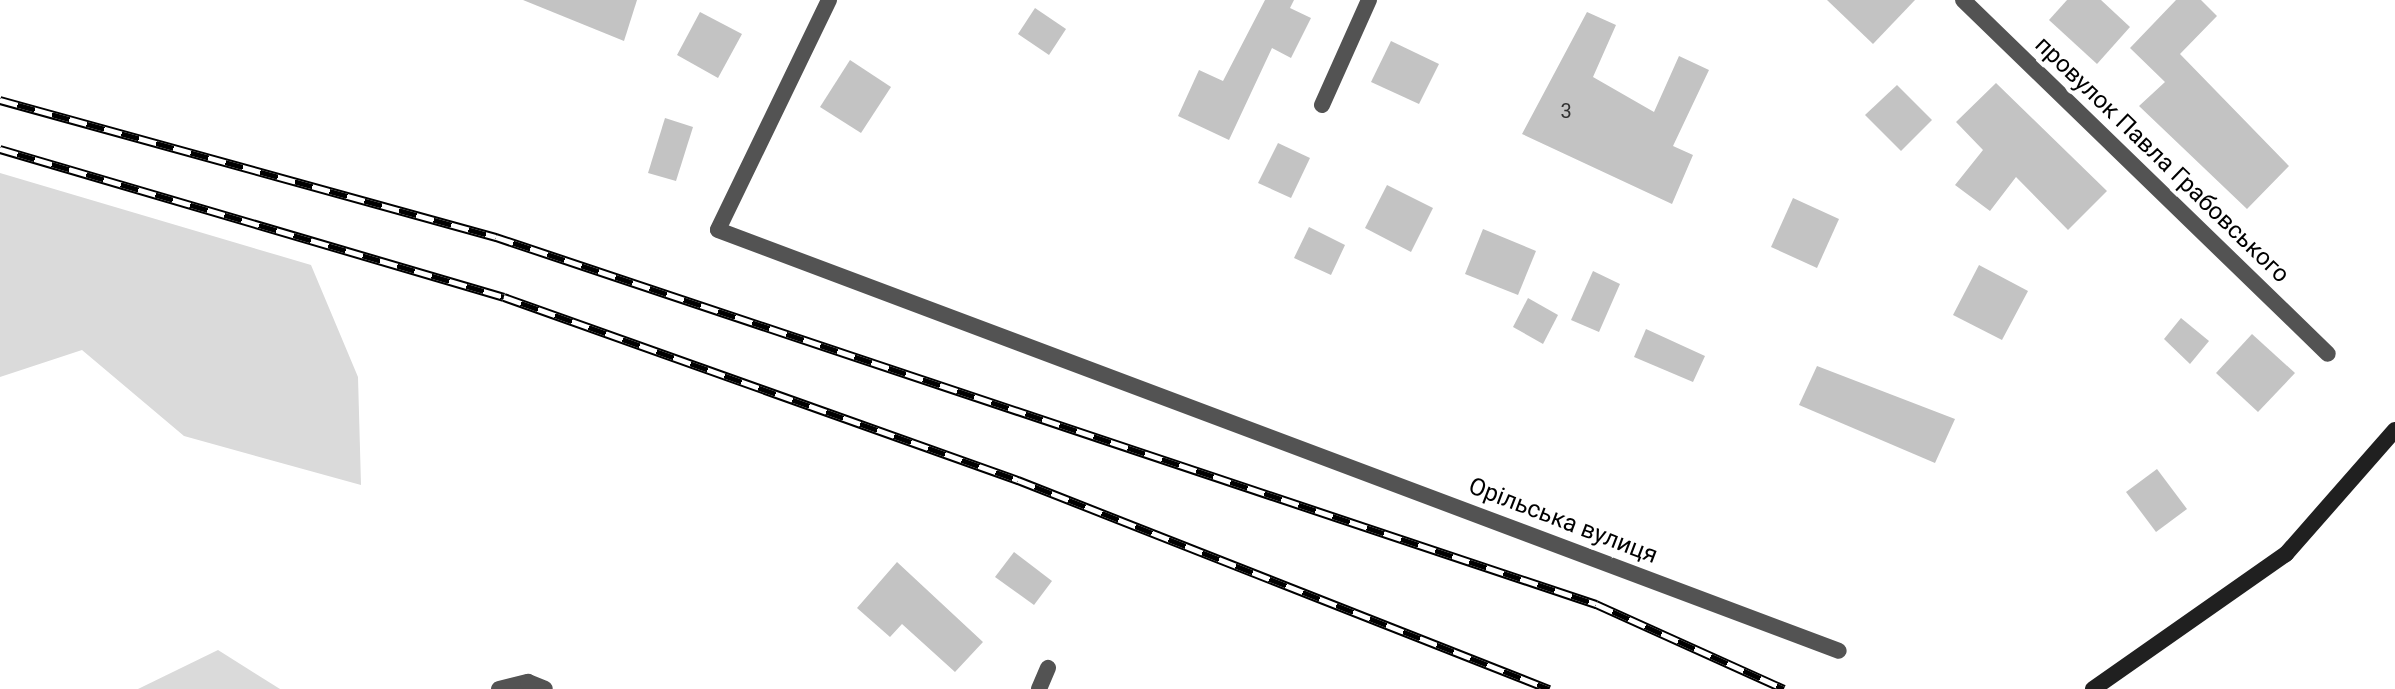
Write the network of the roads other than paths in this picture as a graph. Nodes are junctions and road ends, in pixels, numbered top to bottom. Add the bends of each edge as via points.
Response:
1 (829, 0) edge
2 (1369, 0) edge
3 (1963, 0) edge
4 (1322, 105) dead end
5 (2328, 354) dead end
6 (2395, 430) edge
7 (1839, 651) dead end
8 (1048, 668) dead end
9 (499, 689) edge
10 (545, 689) edge
11 (1039, 689) edge
12 (2093, 689) edge

1 - 7 street, Орільська вулиця via 718,230
2 - 4 street
3 - 5 street, провулок Павла Грабовського
6 - 12 main road via 2286,554
8 - 11 street
9 - 10 street via 528,682

